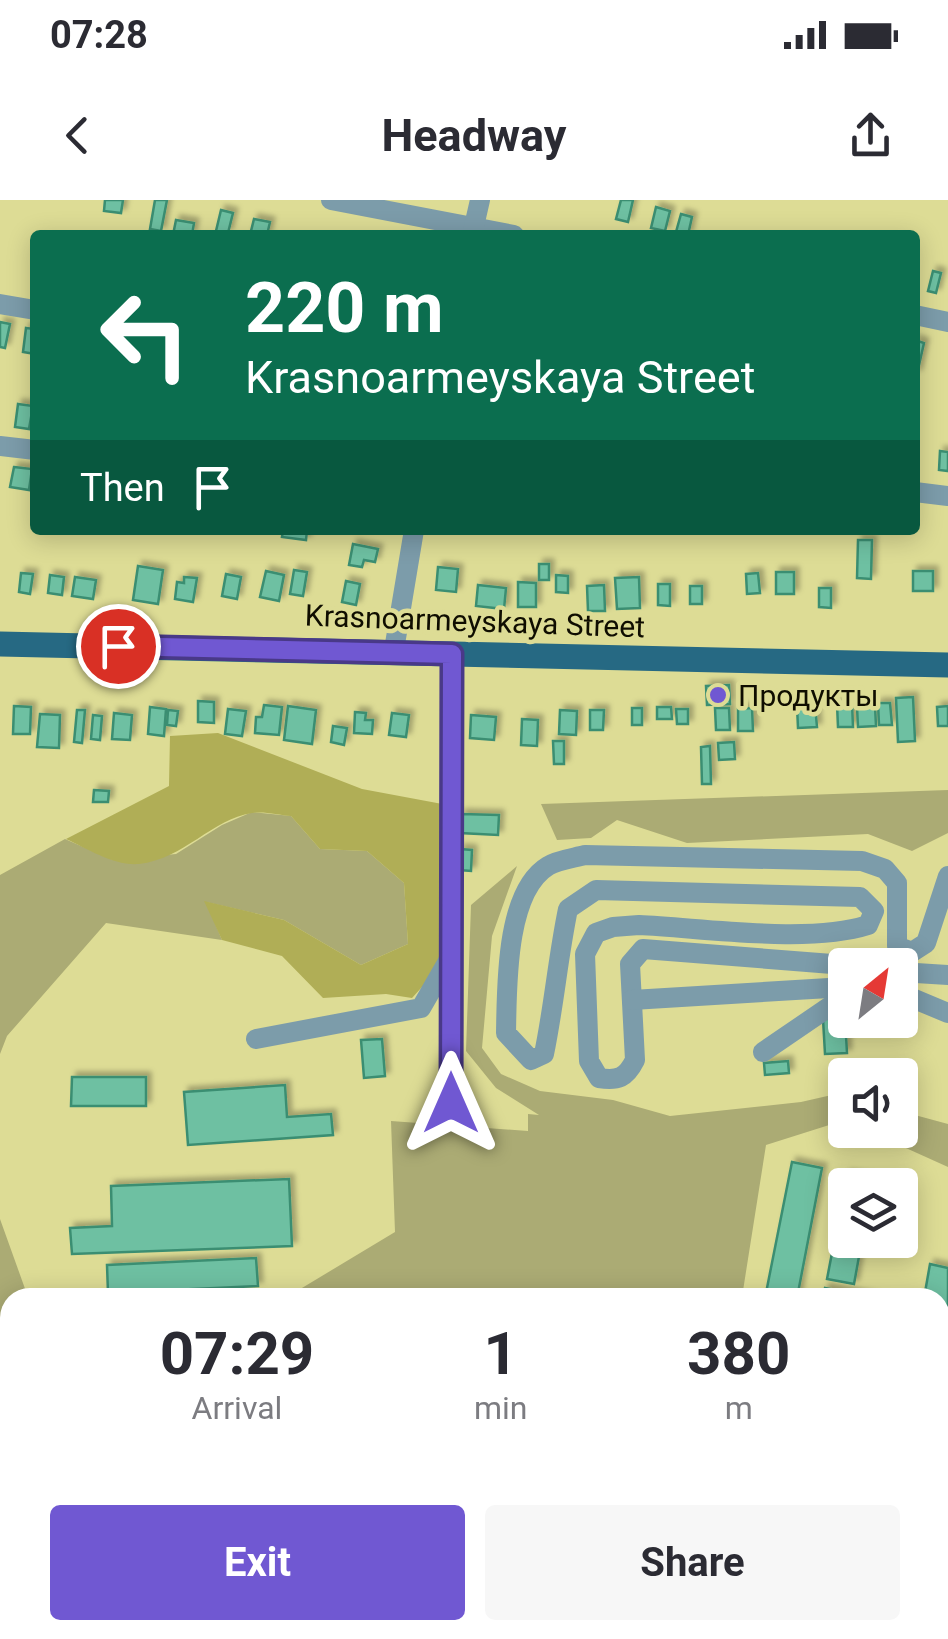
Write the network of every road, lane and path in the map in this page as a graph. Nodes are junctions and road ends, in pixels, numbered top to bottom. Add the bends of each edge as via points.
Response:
1 (331, 200) edge
2 (480, 200) edge
3 (468, 230) edge
4 (473, 230) edge
5 (0, 304) edge
6 (30, 309) edge
7 (920, 317) edge
8 (948, 322) edge
9 (0, 446) edge
10 (30, 449) edge
11 (920, 493) edge
12 (948, 496) edge
13 (413, 535) edge
14 (0, 644) edge
15 (394, 650) junction
16 (452, 654) junction
17 (948, 664) edge
18 (948, 876) edge
19 (452, 954) junction
20 (828, 964) edge
21 (918, 973) edge
22 (948, 975) edge
23 (828, 988) edge
24 (632, 1000) junction
25 (918, 1000) edge
26 (828, 1006) edge
27 (948, 1013) edge
28 (256, 1039) dead end
29 (762, 1052) dead end
30 (451, 1103) dead end

1 - 3 street
2 - 4 street
5 - 6 street
7 - 8 street
9 - 10 street
11 - 12 street
13 - 15 street
14 - 15 main road, Krasnoarmeyskaya Street
15 - 16 main road, Krasnoarmeyskaya Street
16 - 17 main road, Krasnoarmeyskaya Street
16 - 19 street
18 - 24 street via 926,944 912,952 897,946 897,882 862,860 585,855 547,866 520,897 507,998 506,1034 532,1060 544,1054 568,909 596,890 860,898 874,911 868,924 848,932 639,925 596,933 585,954 588,1061 599,1078 616,1080 635,1060
19 - 28 street via 421,1008
19 - 30 street
20 - 24 street via 643,949 630,964
21 - 22 street
23 - 24 street
25 - 27 street
26 - 29 street

